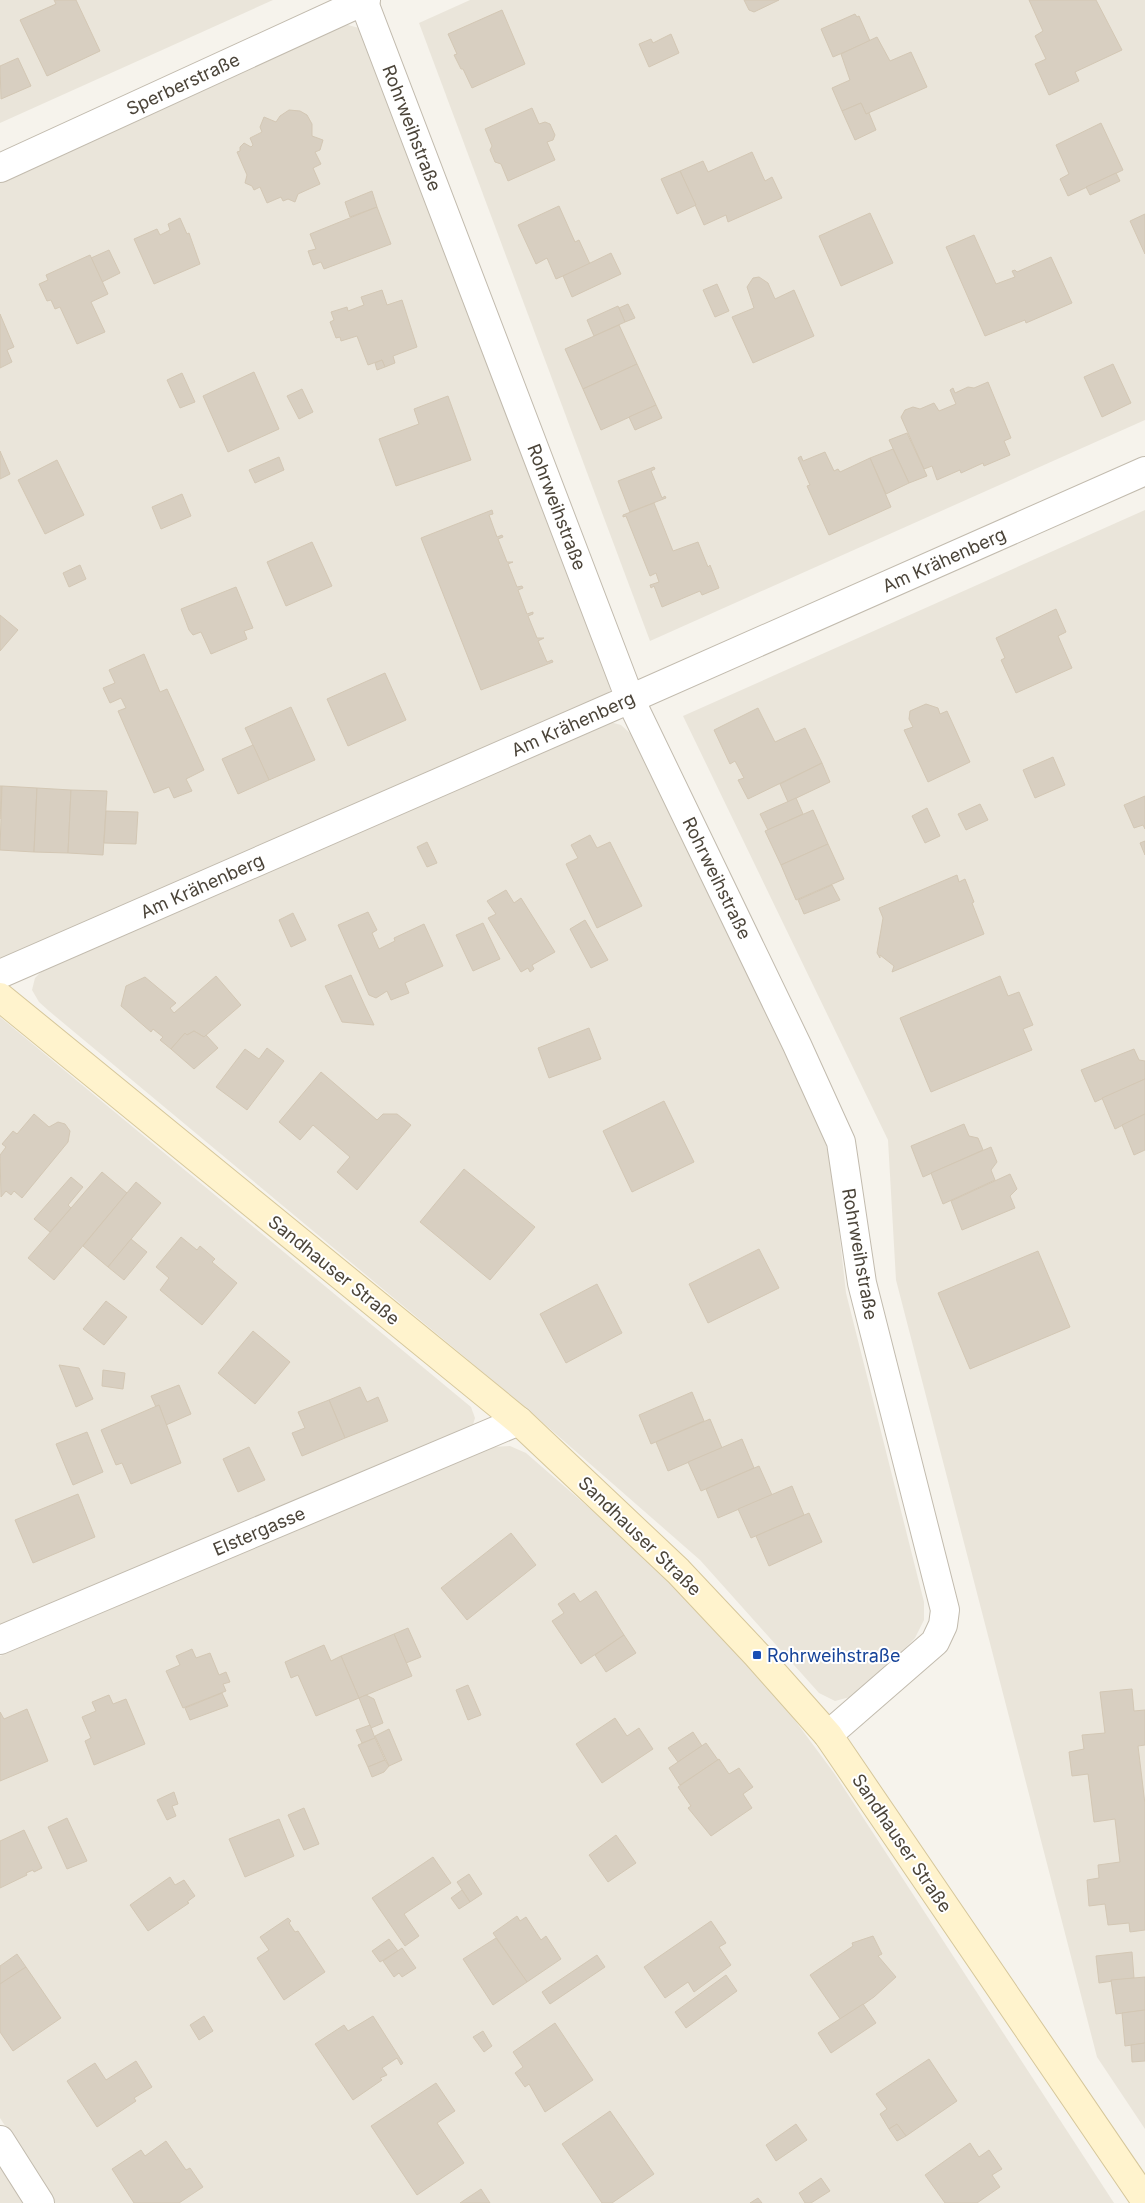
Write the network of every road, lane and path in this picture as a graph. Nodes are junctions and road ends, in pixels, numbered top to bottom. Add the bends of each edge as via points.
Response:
1 (364, 0) edge
2 (0, 168) edge
3 (1145, 471) edge
4 (630, 699) junction
5 (0, 974) edge
6 (0, 996) edge
7 (519, 1421) junction
8 (0, 1640) edge
9 (828, 1735) junction
10 (0, 2140) edge
11 (1145, 2200) edge
12 (40, 2203) edge

1 - 2 street, Sperberstraße
1 - 4 street, Rohrweihstraße
3 - 4 street, Am Krähenberg
4 - 5 street, Am Krähenberg
4 - 9 street, Rohrweihstraße via 841,1142 862,1283 945,1610 943,1625 935,1642
6 - 7 main road, Sandhauser Straße
7 - 8 street, Elstergasse
7 - 9 main road, Sandhauser Straße via 678,1571
9 - 11 main road, Sandhauser Straße
10 - 12 street

